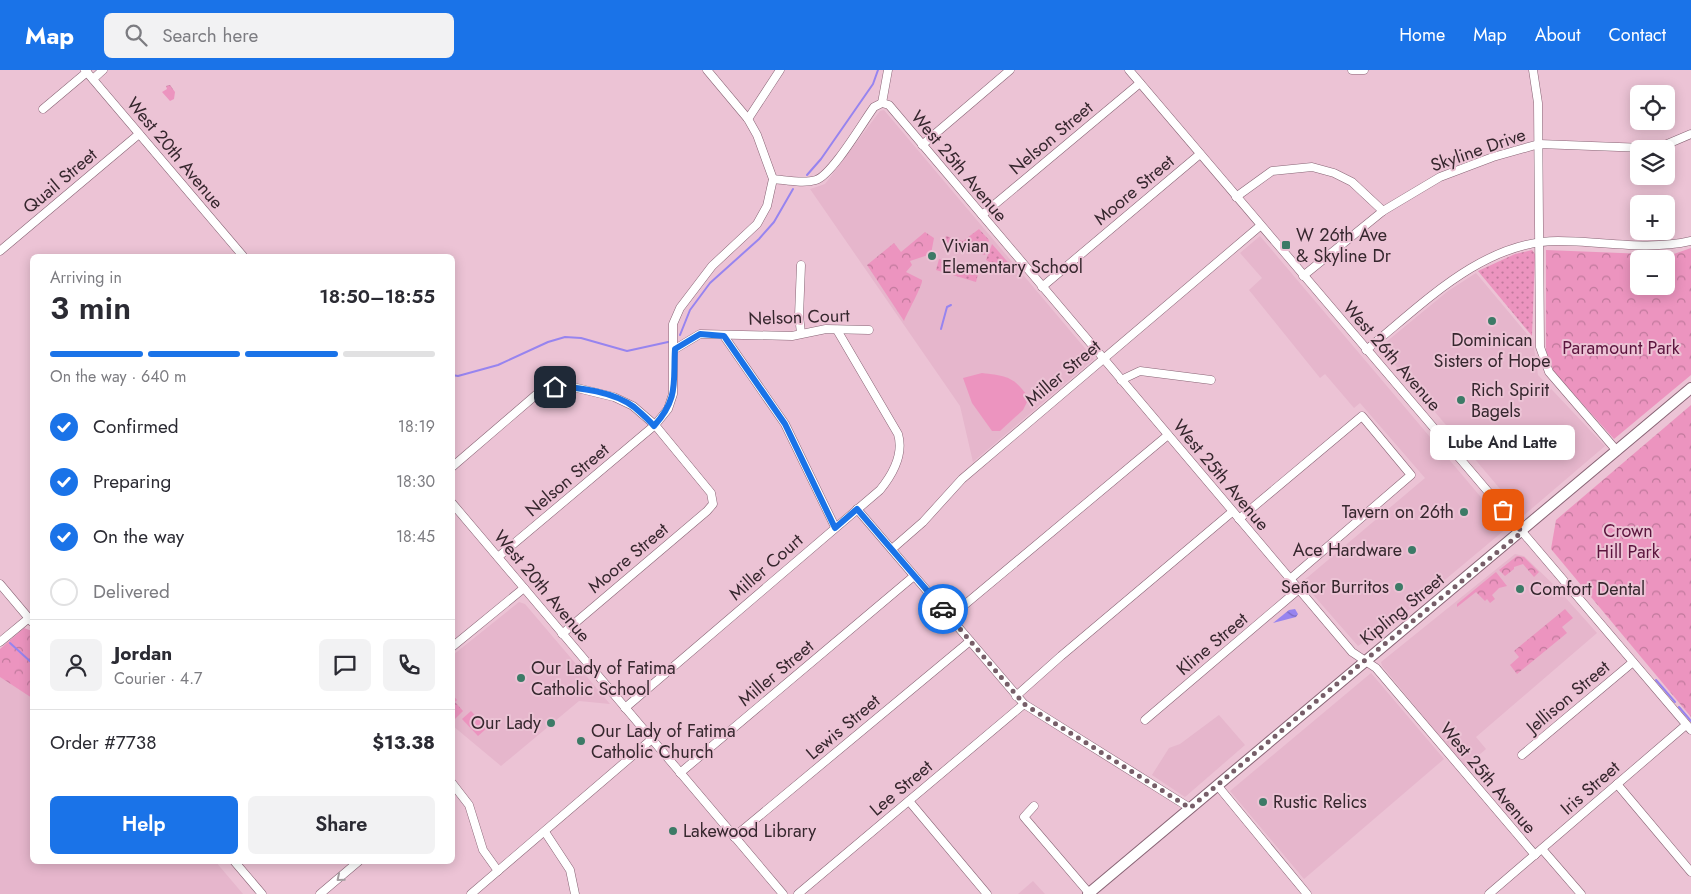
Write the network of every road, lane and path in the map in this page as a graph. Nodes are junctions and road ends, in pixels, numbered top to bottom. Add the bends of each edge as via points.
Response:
1 (103, 70) edge
2 (707, 70) edge
3 (780, 70) edge
4 (888, 70) edge
5 (1010, 70) edge
6 (1128, 70) edge
7 (1352, 70) edge
8 (1364, 70) edge
9 (1533, 70) edge
10 (86, 71) edge
11 (93, 79) junction
12 (1140, 83) junction
13 (882, 103) junction
14 (43, 109) dead end
15 (748, 119) junction
16 (139, 134) junction
17 (1691, 134) edge
18 (1539, 144) junction
19 (922, 145) junction
20 (1200, 154) junction
21 (773, 178) junction
22 (1236, 197) junction
23 (1383, 211) junction
24 (982, 215) junction
25 (1260, 226) junction
26 (1691, 241) edge
27 (1541, 243) junction
28 (0, 251) edge
29 (241, 254) edge
30 (801, 265) dead end
31 (1303, 276) junction
32 (1042, 287) junction
33 (837, 330) junction
34 (869, 330) dead end
35 (801, 333) junction
36 (724, 336) junction
37 (675, 349) junction
38 (1366, 350) junction
39 (1103, 359) junction
40 (1121, 380) junction
41 (1211, 380) dead end
42 (1691, 388) edge
43 (654, 426) junction
44 (1168, 435) junction
45 (1617, 451) junction
46 (455, 464) edge
47 (455, 507) edge
48 (857, 509) junction
49 (1232, 512) junction
50 (1239, 519) junction
51 (835, 528) junction
52 (1522, 532) junction
53 (892, 549) junction
54 (498, 557) junction
55 (914, 576) junction
56 (1289, 580) junction
57 (0, 584) edge
58 (524, 588) junction
59 (1298, 590) junction
60 (950, 618) junction
61 (30, 619) edge
62 (30, 621) edge
63 (562, 634) junction
64 (970, 640) junction
65 (0, 642) edge
66 (455, 645) edge
67 (1364, 661) junction
68 (1633, 662) junction
69 (1016, 696) junction
70 (1024, 704) junction
71 (625, 708) junction
72 (1145, 720) dead end
73 (1689, 727) edge
74 (652, 739) junction
75 (1522, 755) dead end
76 (680, 773) junction
77 (1617, 784) junction
78 (1217, 786) junction
79 (455, 787) edge
80 (909, 801) junction
81 (1034, 806) dead end
82 (1190, 808) junction
83 (545, 832) junction
84 (734, 837) junction
85 (1542, 849) junction
86 (1535, 855) junction
87 (237, 864) edge
88 (355, 864) edge
89 (498, 871) junction
90 (1691, 872) edge
91 (262, 894) edge
92 (320, 894) edge
93 (471, 894) edge
94 (575, 894) edge
95 (783, 894) edge
96 (798, 894) edge
97 (987, 894) edge
98 (1088, 894) edge
99 (1307, 894) edge
100 (1490, 894) edge
101 (1581, 894) edge

1 - 11 street
2 - 15 street
3 - 15 street
4 - 13 street
5 - 19 street
6 - 12 street, West 26th Avenue
7 - 8 street
9 - 18 street
10 - 11 street, West 20th Avenue
10 - 14 street
11 - 16 street, West 20th Avenue
12 - 20 street, West 26th Avenue
12 - 24 street, Nelson Street
13 - 19 street, West 25th Avenue via 890,107
13 - 21 street via 874,107 830,169 820,178 805,181
15 - 21 street
16 - 28 street, Quail Street
16 - 29 street, West 20th Avenue
17 - 18 street, Skyline Drive via 1665,145 1645,148
18 - 23 street, Skyline Drive via 1440,177
18 - 27 street
19 - 24 street, West 25th Avenue
20 - 22 street, West 26th Avenue
20 - 32 street, Moore Street
21 - 37 street, Nelson Street via 767,206 757,224 712,266 680,308 673,324
22 - 23 street via 1272,171 1312,167 1352,182
22 - 25 street, West 26th Avenue
23 - 31 street, Skyline Drive
24 - 32 street, West 25th Avenue
25 - 31 street, West 26th Avenue
25 - 39 street, Miller Street
26 - 27 street via 1668,246
27 - 38 street via 1504,253 1475,266 1446,285
27 - 45 street via 1540,347 1543,359 1549,372
30 - 35 street
31 - 38 street, West 26th Avenue
32 - 39 street, West 25th Avenue
33 - 34 street, Nelson Court
33 - 35 street, Nelson Court via 826,328
33 - 48 street, Miller Court via 898,434 900,452 892,473 880,490
35 - 36 street, Nelson Court via 792,336
36 - 37 street, Nelson Court via 700,334
36 - 51 street via 785,424
37 - 43 street, Nelson Street via 673,394 668,410
38 - 52 street, West 26th Avenue
39 - 40 street, West 25th Avenue
39 - 53 street, Miller Street via 962,478 923,522
40 - 41 street via 1140,371
40 - 44 street, West 25th Avenue
42 - 45 main road, Kipling Street
43 - 46 street via 633,406 614,397 573,387 555,387 537,394
43 - 54 street, Nelson Street
43 - 63 street, Moore Street via 711,493 713,504
44 - 49 street, West 25th Avenue
44 - 60 street
45 - 52 main road, Kipling Street
47 - 54 street, West 20th Avenue
48 - 51 street, Miller Court
48 - 53 street
49 - 50 street, West 25th Avenue
49 - 69 street
50 - 56 street, West 25th Avenue
50 - 56 street via 1362,416 1411,475
51 - 71 street, Miller Court
52 - 67 main road, Kipling Street
52 - 68 street, West 26th Avenue
53 - 55 street
54 - 58 street, West 20th Avenue
55 - 60 street
55 - 76 street, Miller Street
56 - 59 street, West 25th Avenue
57 - 61 street
58 - 63 street, West 20th Avenue
58 - 66 street
59 - 67 street, West 25th Avenue via 1352,652
59 - 72 street, Kline Street
60 - 64 street
62 - 65 street
63 - 71 street, West 20th Avenue
64 - 69 street
64 - 84 street, Lewis Street
67 - 78 main road, Kipling Street
67 - 86 street, West 25th Avenue via 1376,668
68 - 73 street, West 26th Avenue
68 - 75 street, Jellison Street
69 - 70 street
70 - 80 street, Lee Street
70 - 82 street
71 - 74 street, West 20th Avenue
73 - 77 street, Iris Street
74 - 76 street, West 20th Avenue
74 - 83 street
76 - 84 street, West 20th Avenue
77 - 85 street, Iris Street
77 - 90 street
78 - 82 main road, Kipling Street
78 - 99 street
79 - 89 street via 469,805 483,850
80 - 96 street, Lee Street
80 - 97 street
81 - 98 street via 1024,817
82 - 98 main road, Kipling Street
83 - 89 street
83 - 94 street via 570,870
84 - 95 street, West 20th Avenue
85 - 86 street, Iris Street
85 - 101 street, West 25th Avenue
86 - 100 street, Iris Street
87 - 91 street
88 -> 92 street
89 - 93 street

